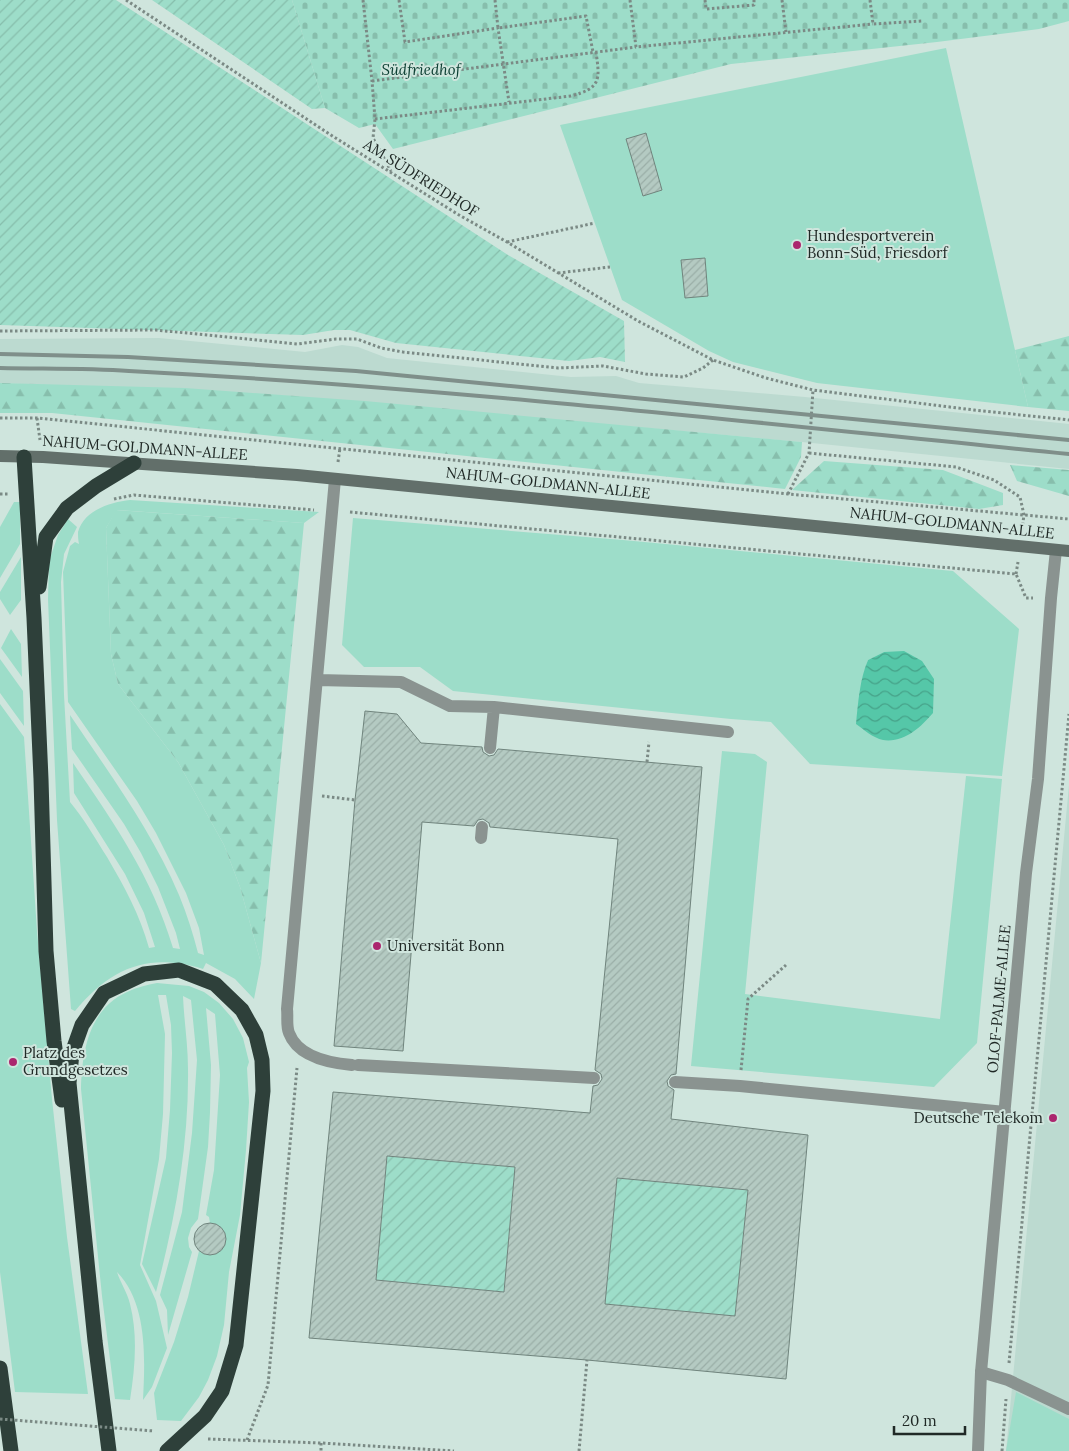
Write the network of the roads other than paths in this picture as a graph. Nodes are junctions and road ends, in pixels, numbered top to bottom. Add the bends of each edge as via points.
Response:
1 (0, 456) edge
2 (24, 457) junction
3 (134, 463) junction
4 (335, 479) junction
5 (1063, 551) edge
6 (34, 618) junction
7 (318, 680) junction
8 (494, 707) junction
9 (728, 732) dead end
10 (490, 748) dead end
11 (594, 1078) dead end
12 (675, 1082) dead end
13 (1005, 1112) junction
14 (83, 1225) junction
15 (0, 1368) edge
16 (981, 1372) junction
17 (1069, 1409) edge
18 (11, 1451) edge
19 (109, 1451) edge
20 (167, 1451) edge
21 (978, 1451) edge

1 - 2 main road, NAHUM-GOLDMANN-ALLEE
2 - 3 main road, NAHUM-GOLDMANN-ALLEE
2 - 6 highway
3 - 4 main road, NAHUM-GOLDMANN-ALLEE
3 - 6 highway via 67,508 46,538
4 - 5 main road, NAHUM-GOLDMANN-ALLEE
4 - 7 street
5 - 13 street, OLOF-PALME-ALLEE via 1050,598 1038,779
6 - 14 highway via 46,950 54,1041
7 - 8 street via 401,682 450,706
7 - 11 street via 287,1009 288,1032 299,1048 334,1064
8 - 9 street
8 - 10 street
12 - 13 street
13 - 16 street, OLOF-PALME-ALLEE
14 - 19 highway
14 - 20 highway via 70,1083 72,1053 82,1025 104,993 144,974 179,970 215,984 242,1010 256,1035 262,1060 261,1121 236,1345 222,1391 205,1416
15 - 18 highway
16 - 17 street via 1008,1380
16 - 21 street, OLOF-PALME-ALLEE

